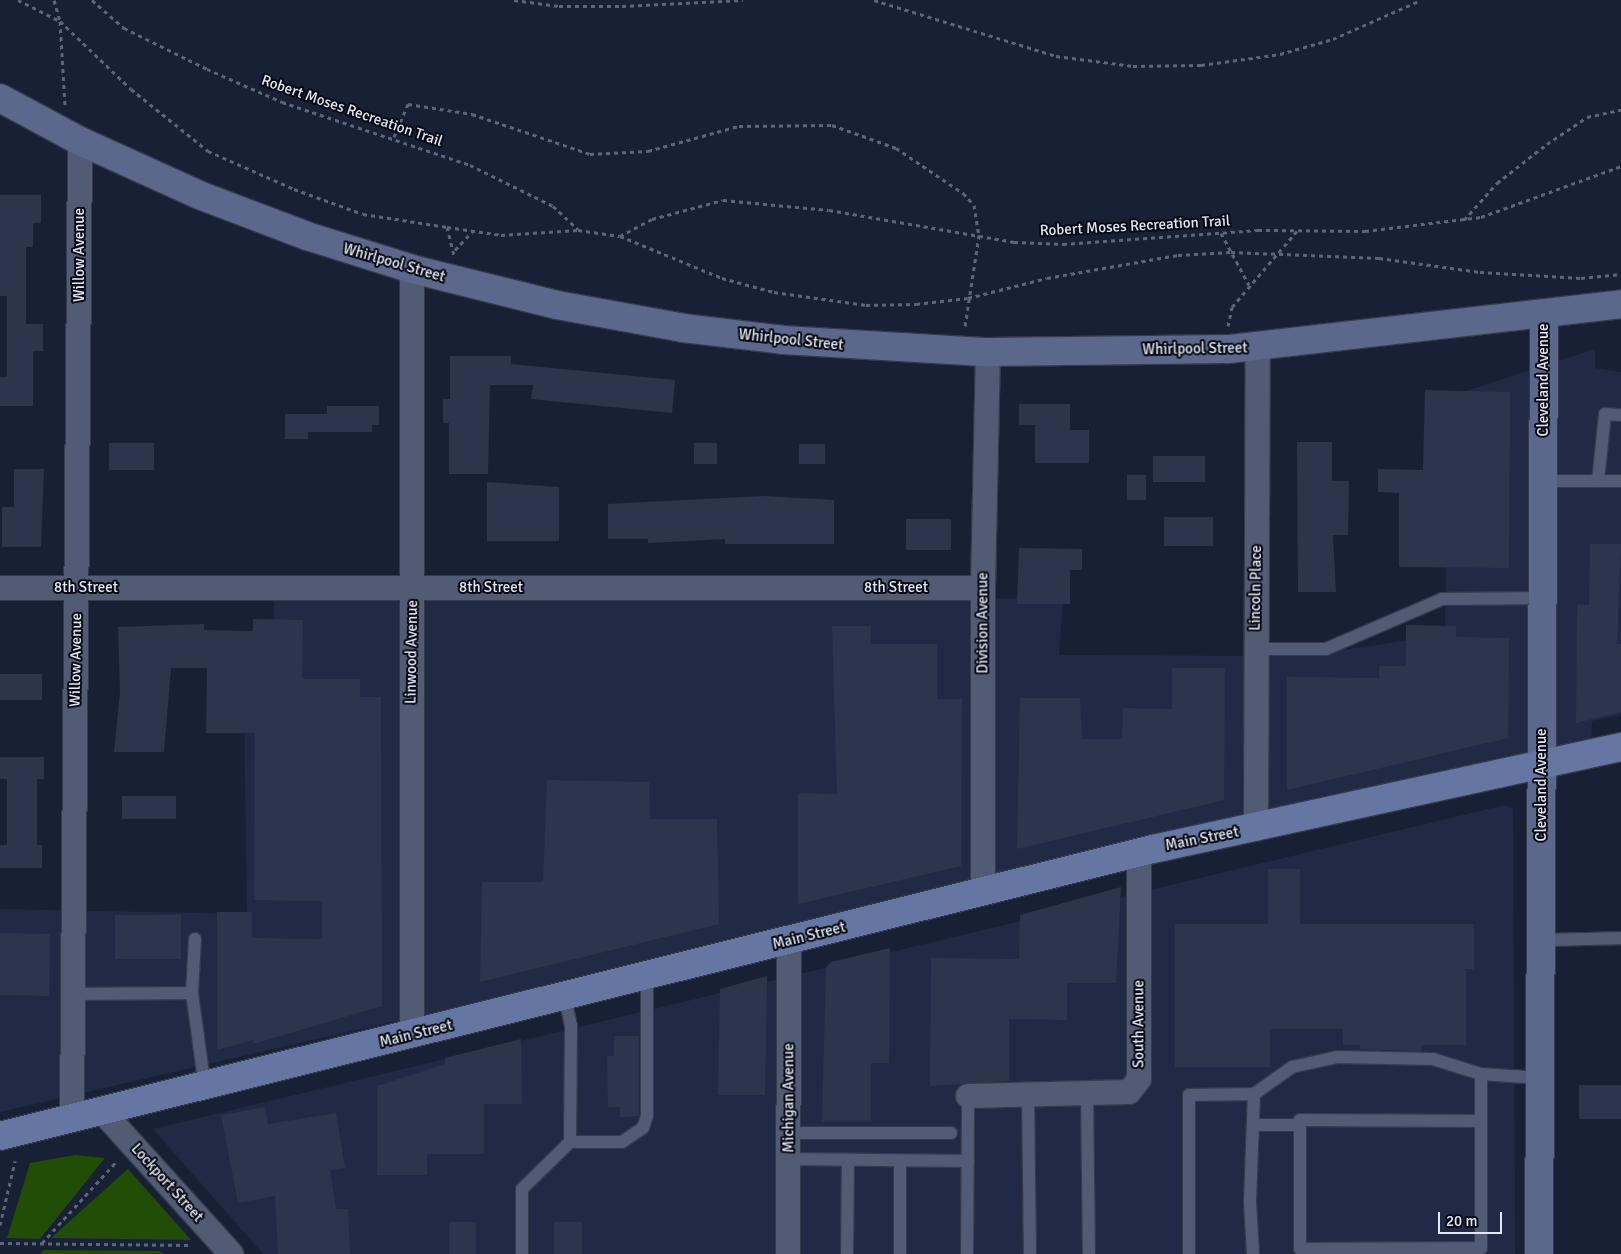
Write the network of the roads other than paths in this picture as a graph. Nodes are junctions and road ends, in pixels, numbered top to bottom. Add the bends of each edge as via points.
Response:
1 (0, 98) edge
2 (80, 141) junction
3 (412, 269) junction
4 (1621, 304) edge
5 (1544, 315) junction
6 (1258, 347) junction
7 (988, 352) junction
8 (1621, 415) edge
9 (1544, 481) junction
10 (1598, 481) junction
11 (1621, 481) edge
12 (0, 588) edge
13 (77, 588) junction
14 (412, 588) junction
15 (982, 588) junction
16 (1543, 598) junction
17 (1255, 650) junction
18 (1621, 747) edge
19 (1542, 765) junction
20 (1256, 829) junction
21 (1139, 852) junction
22 (983, 893) junction
23 (1621, 938) edge
24 (195, 939) dead end
25 (1541, 940) junction
26 (790, 941) junction
27 (647, 977) junction
28 (192, 993) junction
29 (73, 994) junction
30 (565, 997) junction
31 (412, 1035) junction
32 (1481, 1074) junction
33 (1540, 1078) junction
34 (205, 1088) junction
35 (1028, 1094) junction
36 (1087, 1094) junction
37 (1254, 1094) junction
38 (968, 1096) joint
39 (102, 1111) junction
40 (72, 1119) junction
41 (1481, 1121) junction
42 (1253, 1125) junction
43 (1300, 1125) junction
44 (788, 1133) junction
45 (951, 1133) dead end
46 (0, 1136) edge
47 (570, 1142) junction
48 (788, 1160) junction
49 (848, 1160) junction
50 (900, 1160) junction
51 (968, 1161) junction
52 (232, 1254) edge
53 (522, 1254) edge
54 (788, 1254) edge
55 (847, 1254) edge
56 (900, 1254) edge
57 (967, 1254) edge
58 (1030, 1254) edge
59 (1089, 1254) edge
60 (1189, 1254) edge
61 (1252, 1254) edge
62 (1539, 1254) edge

1 - 2 street, Whirlpool Street
2 - 3 street, Whirlpool Street via 271,222
2 - 13 street, Willow Avenue
3 - 7 street, Whirlpool Street via 557,305 682,328 801,342
3 - 14 street, Linwood Avenue
4 - 5 street, Whirlpool Street
5 - 6 street, Whirlpool Street
5 - 9 street, Cleveland Avenue
6 - 7 street, Whirlpool Street
6 - 17 street, Lincoln Place
7 - 15 street, Division Avenue
8 - 10 lane via 1605,414
9 - 10 lane
9 - 16 street, Cleveland Avenue
10 - 11 lane
12 - 13 street, 8th Street
13 - 14 street, 8th Street
13 - 29 street, Willow Avenue
14 - 15 street, 8th Street
14 - 31 street, Linwood Avenue
15 - 22 street, Division Avenue
16 - 17 lane via 1442,599 1326,650
16 - 19 street, Cleveland Avenue
17 - 20 street, Lincoln Place
18 - 19 main road, Main Street
19 - 20 main road, Main Street
19 - 25 street, Cleveland Avenue
20 - 21 main road, Main Street
21 - 22 main road, Main Street
21 - 36 street, South Avenue via 1139,1078 1129,1092
22 - 26 main road, Main Street
23 - 25 lane
24 - 28 lane
25 - 33 street, Cleveland Avenue
26 - 27 main road, Main Street
26 - 44 street, Michigan Avenue
27 - 30 main road, Main Street
27 - 47 lane via 647,1116 643,1128 622,1142
28 - 29 lane
28 - 34 lane
29 - 40 street, Willow Avenue
30 - 31 main road, Main Street
30 - 47 lane via 571,1026
31 - 34 main road, Main Street
32 - 33 lane
32 - 37 lane via 1432,1059 1336,1057 1292,1067
32 - 41 lane
33 - 62 street, Cleveland Avenue
34 - 39 main road, Main Street
35 - 36 street, South Avenue
35 - 38 street, South Avenue
35 - 58 lane
36 - 59 lane
37 - 42 lane
37 - 60 lane via 1189,1095
38 - 51 lane
39 - 40 main road, Main Street
39 - 52 street, Lockport Street
40 - 46 main road, Main Street
41 - 43 lane via 1300,1120
41 - 43 lane via 1480,1248 1300,1249
42 - 43 lane
42 - 61 lane
44 - 45 lane
44 - 48 street, Michigan Avenue
47 - 53 lane via 522,1189
48 - 49 lane
48 - 54 street, Michigan Avenue
49 - 50 lane
49 - 55 lane
50 - 51 lane
50 - 56 lane
51 - 57 lane

